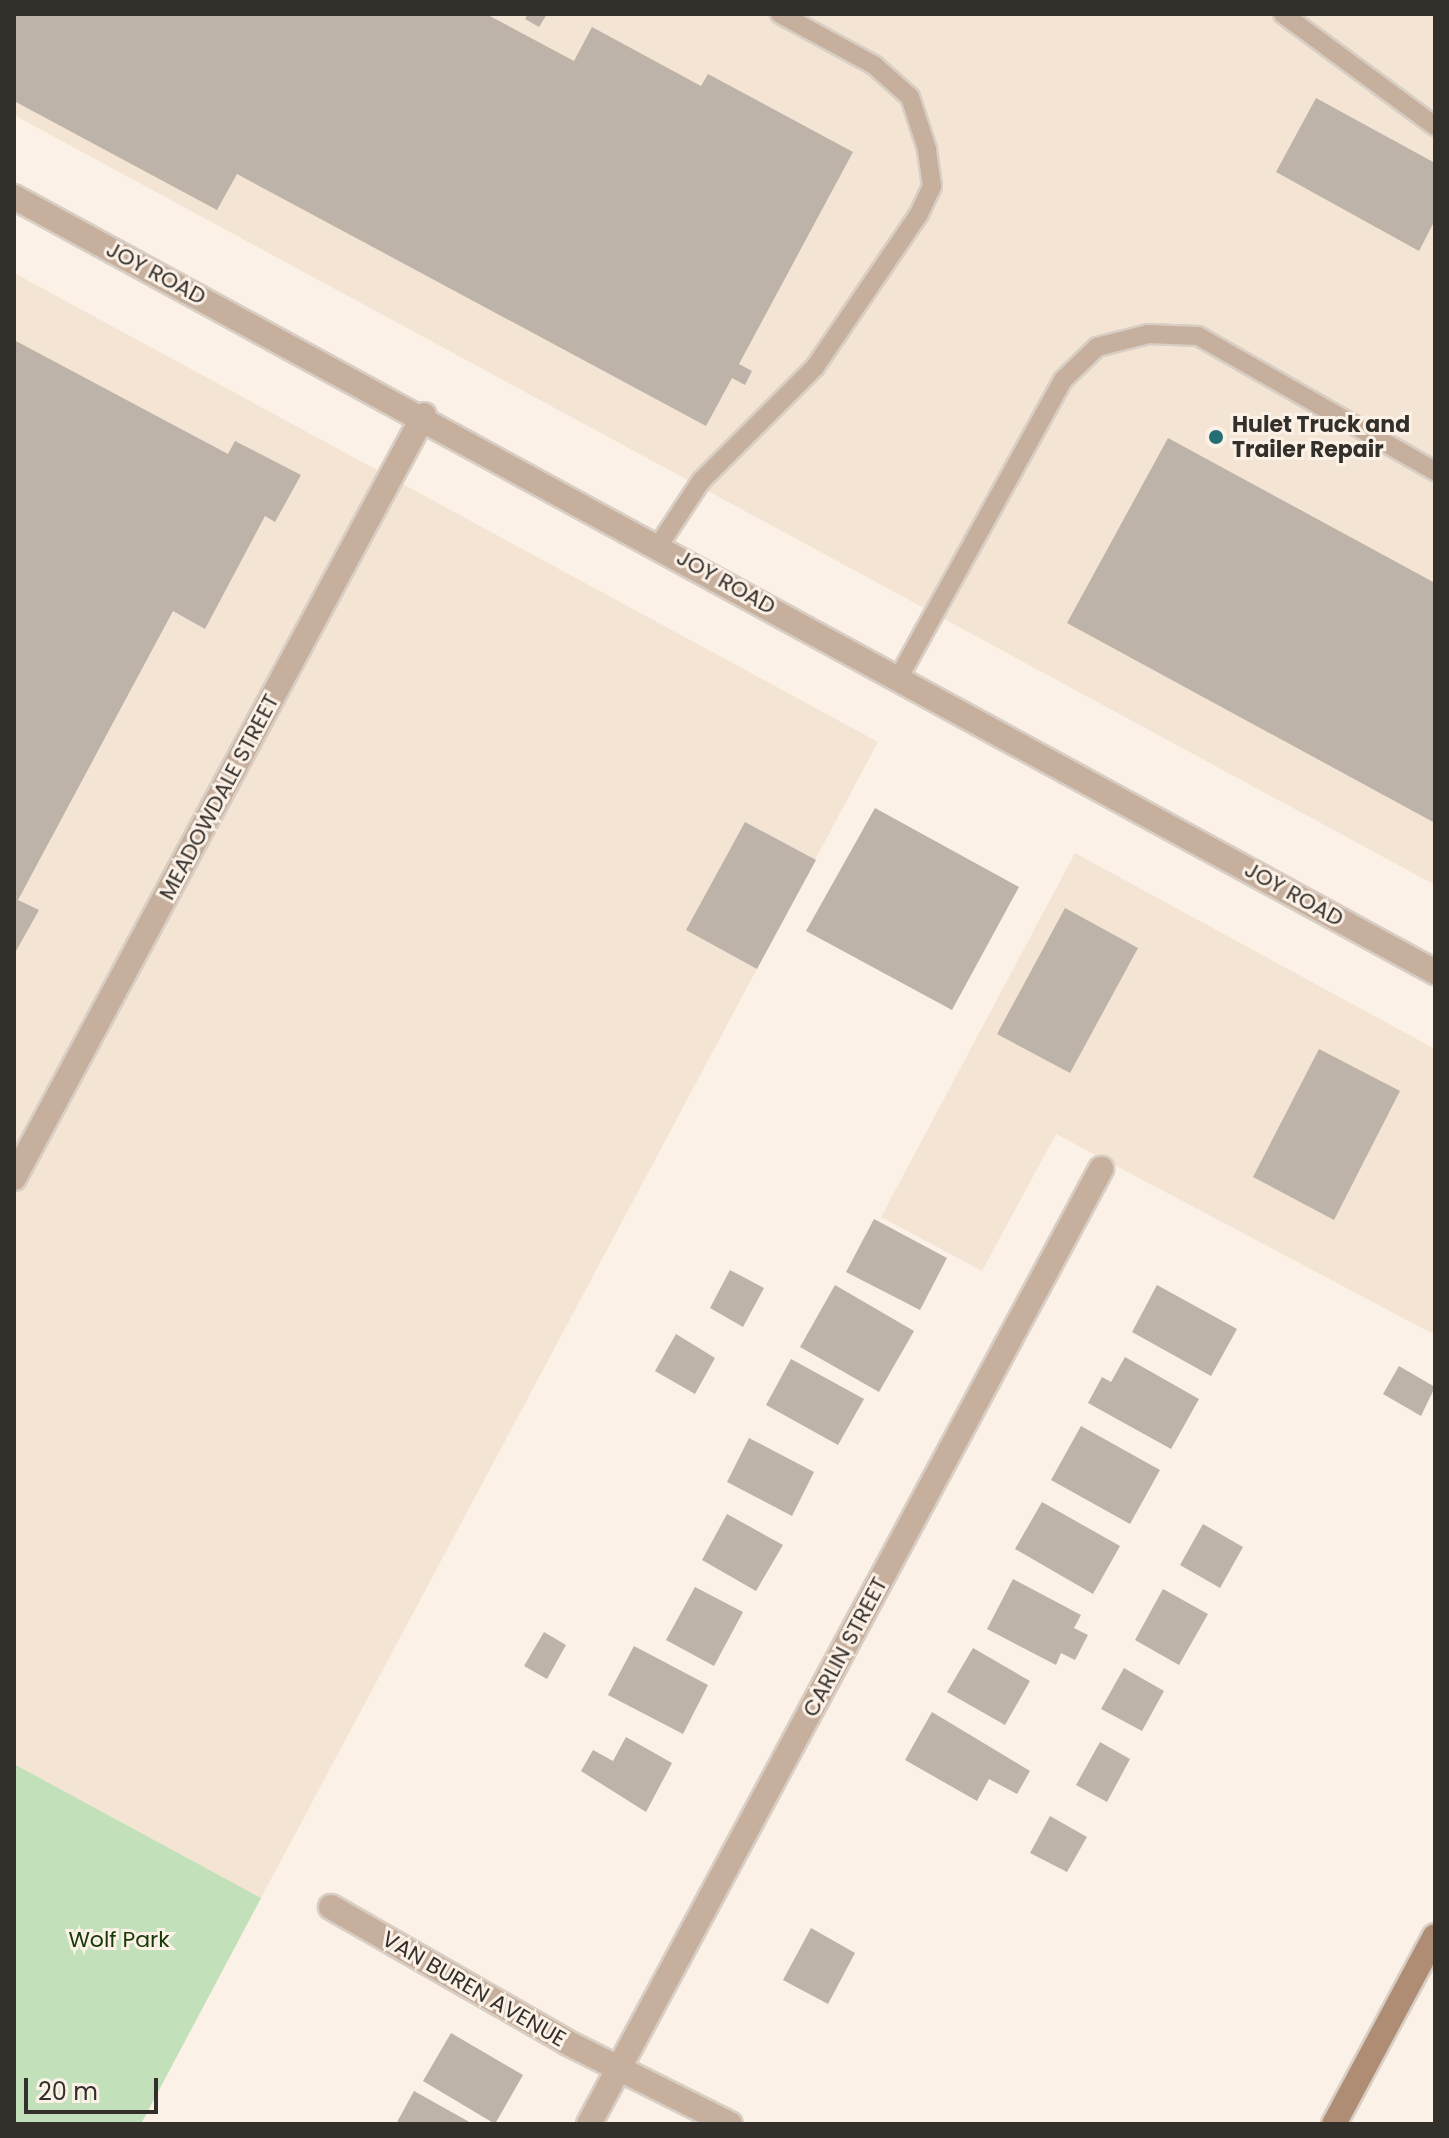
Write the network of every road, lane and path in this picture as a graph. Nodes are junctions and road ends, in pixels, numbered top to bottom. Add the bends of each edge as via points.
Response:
1 (780, 14) edge
2 (1283, 14) edge
3 (813, 22) edge
4 (1435, 126) edge
5 (14, 197) edge
6 (424, 415) junction
7 (1435, 471) edge
8 (659, 545) junction
9 (899, 677) junction
10 (1435, 972) edge
11 (1101, 1169) dead end
12 (14, 1178) edge
13 (331, 1907) dead end
14 (1435, 1936) edge
15 (619, 2067) junction
16 (589, 2124) edge
17 (730, 2124) edge
18 (1334, 2124) edge

1 - 3 lane
2 - 4 lane
3 - 8 lane via 910,97 927,149 932,186 919,214 815,367 701,481
5 - 6 street, JOY ROAD
6 - 8 street, JOY ROAD
6 - 12 street, MEADOWDALE STREET
7 - 9 lane via 1198,336 1148,334 1097,347 1063,380
8 - 9 street, JOY ROAD
9 - 10 street, JOY ROAD
11 - 15 street, CARLIN STREET
13 - 15 street, VAN BUREN AVENUE
14 - 18 main road
15 - 16 street, CARLIN STREET
15 - 17 street, VAN BUREN AVENUE

